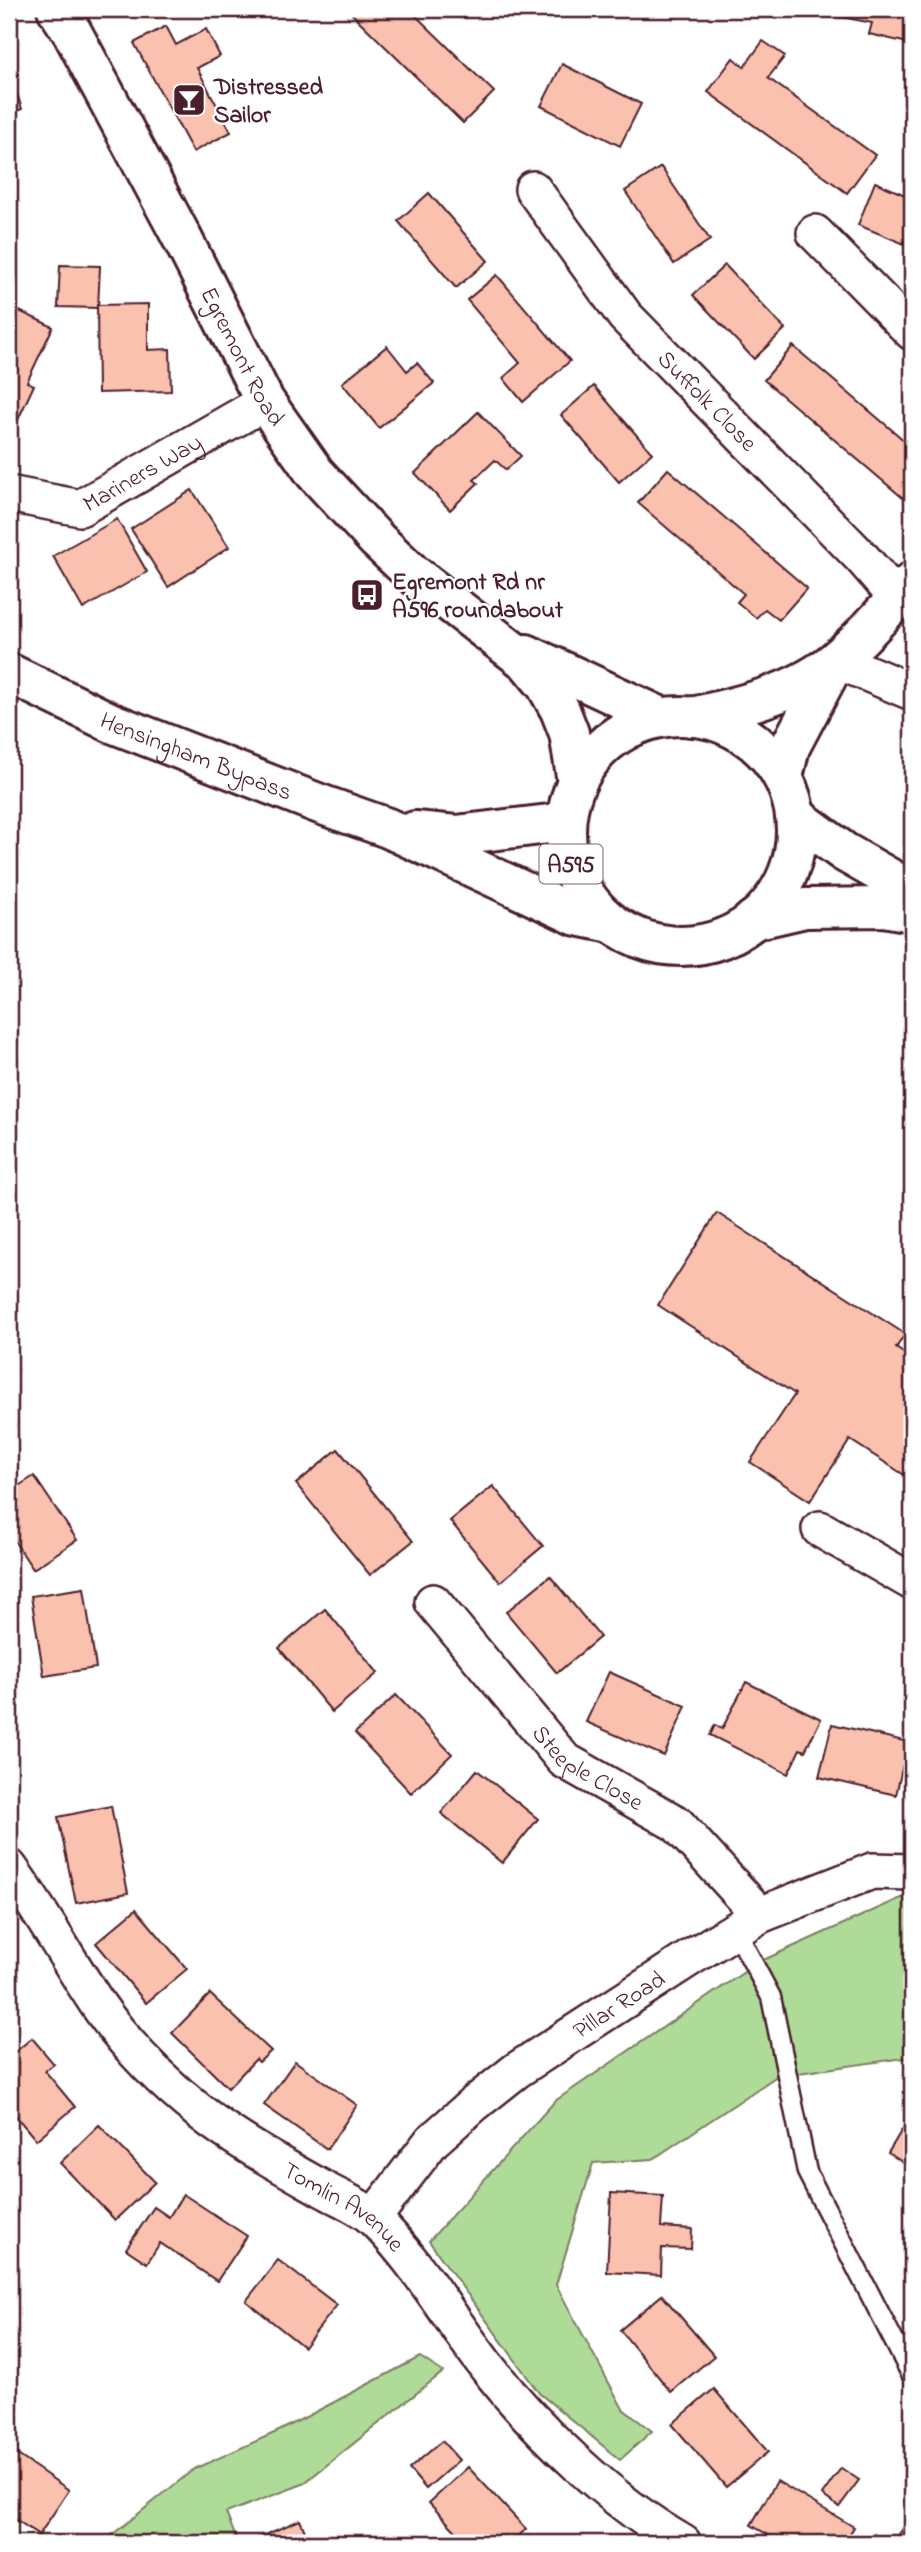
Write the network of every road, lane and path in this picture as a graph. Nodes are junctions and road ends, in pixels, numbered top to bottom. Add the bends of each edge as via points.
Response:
1 (57, 9) edge
2 (533, 189) dead end
3 (815, 233) dead end
4 (912, 331) edge
5 (265, 402) junction
6 (9, 494) edge
7 (905, 590) edge
8 (505, 644) junction
9 (836, 660) junction
10 (9, 673) edge
11 (912, 692) edge
12 (676, 717) junction
13 (783, 777) junction
14 (577, 782) junction
15 (795, 816) junction
16 (566, 822) junction
17 (388, 828) junction
18 (912, 891) edge
19 (912, 912) edge
20 (753, 920) junction
21 (611, 923) junction
22 (820, 1530) dead end
23 (912, 1582) edge
24 (433, 1602) dead end
25 (9, 1867) edge
26 (912, 1872) edge
27 (748, 1923) junction
28 (373, 2218) junction
29 (912, 2376) edge
30 (683, 2543) edge

1 - 5 main road, Egremont Road
2 - 7 street, Suffolk Close via 625,316 862,558
3 - 4 street
5 - 6 street, Mariners Way via 80,508
5 - 8 main road, Egremont Road via 315,473 377,540 413,574
7 - 9 main road
8 - 12 main road
8 - 14 main road via 527,662 560,710
9 - 11 street
9 - 12 main road via 799,683 738,706
9 - 13 main road via 790,747
10 - 17 main road, Hensingham Bypass / A595 via 112,723
12 - 13 main road, A595 via 714,720 744,735
12 - 14 main road, A595 via 640,723 620,733 588,763
13 - 15 main road, A595
14 - 16 main road, A595
15 - 18 main road via 844,852
15 - 20 main road, A595 via 795,845 788,873 779,891
16 - 17 main road, Hensingham Bypass / A595 via 456,835
16 - 21 main road, A595 via 572,868 581,888
17 - 21 main road, Hensingham Bypass / A595 via 577,916
19 - 20 main road, A595 via 805,908
20 - 21 main road, A595 via 715,941 672,946 650,942
22 - 23 street
24 - 27 street, Steeple Close via 564,1760 677,1824
25 - 28 street, Tomlin Avenue via 99,2007 142,2059 200,2112
26 - 27 street, Pillar Road via 872,1871
27 - 28 street, Pillar Road via 517,2070 432,2141
27 - 29 lane via 771,1997 807,2172
28 - 30 street, Tomlin Avenue via 538,2426 603,2484

